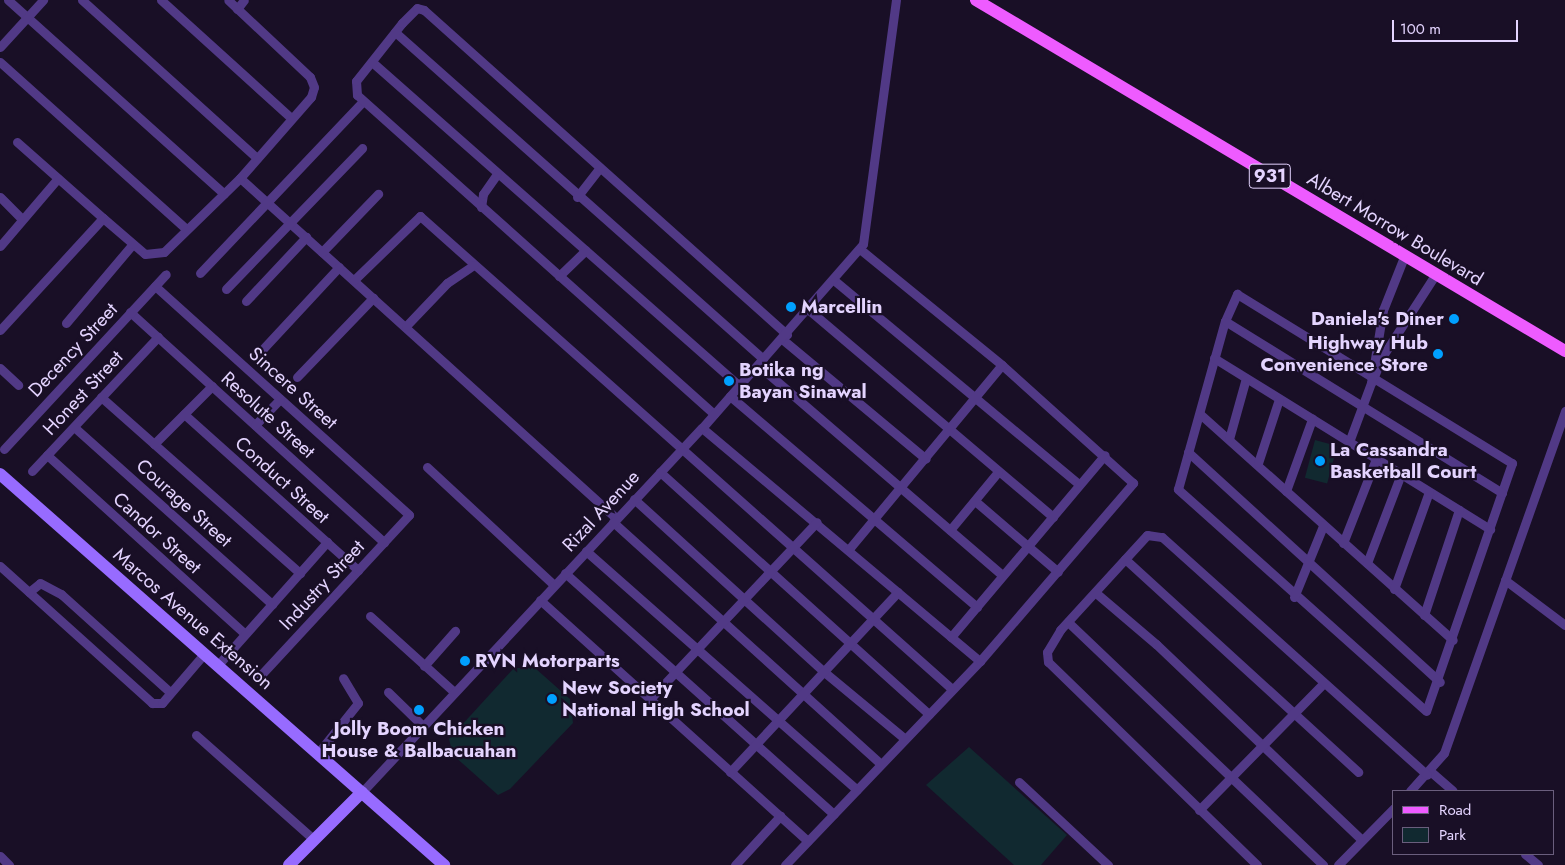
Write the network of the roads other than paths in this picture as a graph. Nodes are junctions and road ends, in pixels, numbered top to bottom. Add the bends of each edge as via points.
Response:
1 (8, 0) edge
2 (43, 0) edge
3 (82, 0) edge
4 (161, 0) edge
5 (228, 0) edge
6 (244, 0) edge
7 (896, 0) edge
8 (976, 0) edge
9 (237, 8) junction
10 (26, 16) junction
11 (395, 32) junction
12 (0, 47) edge
13 (0, 62) edge
14 (372, 62) junction
15 (363, 101) junction
16 (291, 118) junction
17 (16, 142) dead end
18 (362, 148) dead end
19 (257, 158) junction
20 (600, 168) junction
21 (497, 174) junction
22 (58, 178) junction
23 (240, 178) junction
24 (224, 194) junction
25 (378, 194) dead end
26 (0, 197) edge
27 (577, 197) junction
28 (265, 200) junction
29 (481, 207) junction
30 (22, 218) junction
31 (103, 218) junction
32 (290, 223) junction
33 (186, 229) junction
34 (306, 237) junction
35 (132, 245) junction
36 (0, 246) edge
37 (860, 249) junction
38 (586, 250) junction
39 (322, 252) junction
40 (1404, 257) junction
41 (474, 265) junction
42 (339, 267) junction
43 (166, 274) dead end
44 (200, 274) dead end
45 (1435, 275) junction
46 (559, 276) junction
47 (354, 280) junction
48 (835, 281) junction
49 (155, 286) junction
50 (226, 289) dead end
51 (373, 298) junction
52 (246, 302) dead end
53 (809, 310) junction
54 (130, 312) junction
55 (1225, 321) junction
56 (66, 323) dead end
57 (406, 326) junction
58 (0, 330) edge
59 (1380, 330) junction
60 (784, 336) junction
61 (158, 337) junction
62 (1396, 337) junction
63 (1565, 351) edge
64 (260, 352) dead end
65 (1214, 358) junction
66 (761, 362) junction
67 (1002, 365) junction
68 (0, 368) edge
69 (297, 377) dead end
70 (1246, 378) junction
71 (1372, 378) junction
72 (18, 385) dead end
73 (739, 385) junction
74 (212, 386) junction
75 (730, 396) junction
76 (101, 398) junction
77 (280, 399) junction
78 (1279, 399) junction
79 (975, 400) junction
80 (1363, 407) junction
81 (1565, 411) edge
82 (184, 414) junction
83 (714, 414) junction
84 (1200, 414) junction
85 (1312, 419) junction
86 (255, 425) junction
87 (74, 427) junction
88 (702, 428) junction
89 (950, 431) junction
90 (1229, 438) junction
91 (1349, 442) junction
92 (154, 444) junction
93 (4, 449) dead end
94 (681, 450) junction
95 (1188, 452) junction
96 (1105, 454) junction
97 (47, 455) junction
98 (926, 459) junction
99 (1376, 459) junction
100 (1258, 463) junction
101 (427, 467) dead end
102 (32, 471) dead end
103 (660, 472) junction
104 (998, 472) junction
105 (0, 474) edge
106 (1401, 474) junction
107 (1079, 484) junction
108 (902, 488) junction
109 (1286, 491) junction
110 (1429, 492) junction
111 (1502, 493) junction
112 (634, 499) junction
113 (974, 501) junction
114 (1459, 510) junction
115 (409, 515) joint
116 (1053, 517) junction
117 (614, 520) junction
118 (875, 520) junction
119 (817, 522) junction
120 (1323, 526) junction
121 (1490, 529) junction
122 (950, 530) junction
123 (327, 542) junction
124 (384, 542) junction
125 (1343, 543) junction
126 (1027, 546) junction
127 (793, 547) junction
128 (586, 550) junction
129 (849, 550) junction
130 (1125, 559) junction
131 (1306, 562) junction
132 (1366, 563) junction
133 (0, 566) edge
134 (358, 570) junction
135 (1058, 572) junction
136 (300, 573) junction
137 (565, 573) junction
138 (768, 573) junction
139 (1002, 575) junction
140 (1505, 580) junction
141 (554, 585) junction
142 (1394, 589) junction
143 (29, 592) junction
144 (898, 592) junction
145 (1096, 593) junction
146 (1294, 597) junction
147 (745, 598) junction
148 (540, 600) junction
149 (272, 604) junction
150 (977, 607) junction
151 (1424, 615) junction
152 (370, 616) dead end
153 (873, 618) junction
154 (723, 621) junction
155 (1069, 623) junction
156 (1565, 624) edge
157 (455, 631) dead end
158 (245, 634) junction
159 (951, 637) junction
160 (1453, 640) junction
161 (850, 643) junction
162 (697, 648) junction
163 (204, 654) junction
164 (980, 661) junction
165 (217, 666) junction
166 (424, 666) junction
167 (675, 671) junction
168 (823, 671) junction
169 (258, 678) dead end
170 (343, 678) dead end
171 (1440, 682) junction
172 (1323, 684) junction
173 (952, 689) junction
174 (170, 692) junction
175 (388, 692) dead end
176 (454, 692) junction
177 (803, 693) junction
178 (650, 699) junction
179 (1293, 713) junction
180 (929, 714) junction
181 (778, 720) junction
182 (423, 726) junction
183 (196, 735) dead end
184 (904, 738) junction
185 (756, 744) junction
186 (1260, 745) junction
187 (318, 753) junction
188 (880, 763) junction
189 (730, 772) junction
190 (1358, 772) dead end
191 (1428, 773) junction
192 (1230, 778) junction
193 (1019, 782) dead end
194 (857, 790) junction
195 (1411, 790) edge
196 (1452, 790) edge
197 (362, 792) junction
198 (1199, 810) junction
199 (1392, 810) edge
200 (834, 814) junction
201 (780, 816) junction
202 (313, 839) junction
203 (1362, 840) junction
204 (808, 841) junction
205 (1526, 855) edge
206 (0, 856) edge
207 (9, 865) edge
208 (288, 865) edge
209 (444, 865) edge
210 (735, 865) edge
211 (785, 865) edge
212 (1108, 865) edge
213 (1257, 865) edge
214 (1324, 865) edge
215 (1338, 865) edge
216 (1538, 865) edge

1 - 10 street
2 - 10 street
3 - 19 street
4 - 16 street
5 - 9 street
6 - 9 street
7 - 37 street, Rizal Avenue via 868,230
8 - 40 main road, Albert Morrow Boulevard / 931
9 - 16 street via 313,82 312,97
10 - 12 street
10 - 24 street
11 - 14 street
11 - 20 street via 414,10 424,10
11 - 27 street
13 - 33 street
14 - 15 street via 354,85
14 - 21 street
15 - 28 street
15 - 29 street
16 - 19 street
17 - 22 street
18 - 32 street
19 - 23 street
20 - 27 street
20 - 60 street
21 - 29 street via 483,194
21 - 38 street
22 - 30 street
22 - 31 street
23 - 24 street
23 - 28 street
24 - 33 street
25 - 39 street
26 - 30 street
27 - 66 street
28 - 32 street
28 - 44 street
29 - 46 street
30 - 36 street
31 - 35 street
31 - 58 street
32 - 34 street
32 - 50 street
33 - 35 street via 160,254 151,256
34 - 39 street
34 - 52 street
35 - 56 street
37 - 48 street, Rizal Avenue
37 - 67 street
38 - 46 street
38 - 73 street
39 - 42 street
40 - 45 main road, Albert Morrow Boulevard / 931
40 - 59 street via 1391,286
41 - 47 street via 417,216
41 - 57 street via 448,284
41 - 94 street
42 - 47 street
42 - 64 street
43 - 49 street, Decency Street
45 - 62 street
45 - 63 main road, Albert Morrow Boulevard / 931
46 - 83 street
47 - 51 street
48 - 53 street, Rizal Avenue
48 - 79 street
49 - 54 street, Decency Street
49 - 77 street, Sincere Street
51 - 57 street
51 - 69 street
53 - 60 street, Rizal Avenue
53 - 89 street
54 - 61 street, Resolute Street
54 - 93 street, Decency Street
55 - 65 street
55 - 71 street via 1232,299 1241,294
55 - 80 street
57 - 117 street
59 - 62 street
59 - 71 street
60 - 66 street, Rizal Avenue
60 - 98 street
61 - 74 street, Resolute Street
61 - 76 street, Honest Street
62 - 71 street
65 - 70 street
65 - 84 street
66 - 73 street, Rizal Avenue
66 - 108 street
67 - 79 street
67 - 96 street
68 - 72 street
70 - 78 street
70 - 90 street
71 - 80 street
71 - 111 street via 1510,460 1513,468
73 - 75 street, Rizal Avenue
74 - 82 street
74 - 86 street, Resolute Street
75 - 83 street, Rizal Avenue
75 - 118 street
76 - 87 street, Honest Street
76 - 92 street
77 - 86 street
77 - 115 street, Sincere Street
78 - 85 street
78 - 100 street
79 - 89 street
79 - 107 street
80 - 91 street
80 - 111 street
81 - 140 street
82 - 92 street
82 - 123 street, Conduct Street
83 - 88 street, Rizal Avenue
84 - 90 street
84 - 95 street
85 - 91 street
85 - 109 street
86 - 124 street, Resolute Street
87 - 97 street, Honest Street
87 - 149 street, Courage Street
88 - 94 street, Rizal Avenue
88 - 119 street
89 - 98 street
89 - 104 street
90 - 100 street
91 - 99 street
92 - 136 street
94 - 103 street, Rizal Avenue
94 - 127 street
95 - 131 street
95 - 146 street via 1178,486 1181,493
96 - 107 street
96 - 135 street via 1133,483
97 - 102 street, Honest Street
97 - 158 street, Candor Street
98 - 108 street
99 - 106 street
99 - 125 street
100 - 109 street
101 - 141 street
103 - 112 street, Rizal Avenue
103 - 138 street
104 - 113 street
104 - 116 street
105 - 163 street, Marcos Avenue Extension
106 - 110 street
106 - 132 street
107 - 116 street
108 - 118 street
108 - 122 street
109 - 120 street
110 - 114 street
110 - 142 street
111 - 121 street
112 - 117 street, Rizal Avenue
112 - 147 street
113 - 122 street
113 - 126 street
114 - 121 street
114 - 151 street
115 - 124 street, Industry Street
116 - 126 street
117 - 128 street, Rizal Avenue
117 - 154 street
118 - 129 street
118 - 150 street
119 - 127 street
119 - 129 street
120 - 125 street
120 - 131 street
121 - 160 street
122 - 139 street
123 - 134 street, Conduct Street
123 - 136 street
124 - 134 street, Industry Street
125 - 132 street
126 - 135 street
126 - 139 street
127 - 138 street
127 - 153 street
128 - 137 street, Rizal Avenue
128 - 162 street
129 - 144 street
130 - 145 street
130 - 172 street via 1147,535 1162,537
130 - 179 street
131 - 146 street
131 - 171 street
132 - 142 street
133 - 143 street
134 - 169 street, Industry Street
135 - 164 street
136 - 149 street
137 - 141 street, Rizal Avenue
137 - 167 street
138 - 147 street
138 - 161 street
139 - 150 street
140 - 156 street
140 - 191 street via 1444,753
141 - 148 street, Rizal Avenue
142 - 151 street
143 - 174 street via 40,583 60,594
143 - 174 street via 152,703 160,704
144 - 153 street
144 - 159 street
145 - 155 street
145 - 186 street
146 - 171 street via 1422,710 1430,709
147 - 154 street
147 - 168 street
148 - 176 street, Rizal Avenue
148 - 178 street
149 - 158 street
150 - 159 street
151 - 160 street
152 - 166 street
153 - 161 street
153 - 173 street
154 - 162 street
154 - 177 street
155 - 192 street
155 - 198 street via 1050,644 1047,652 1051,667
157 - 166 street
158 - 165 street
159 - 164 street
160 - 171 street
161 - 168 street
161 - 180 street
162 - 167 street
162 - 181 street
163 - 165 street, Marcos Avenue Extension
163 - 174 street
164 - 173 street
165 - 187 street, Marcos Avenue Extension
166 - 176 street
167 - 178 street
167 - 185 street
168 - 177 street
168 - 184 street
170 - 187 street via 358,703
172 - 179 street
172 - 191 street
173 - 180 street
175 - 182 street
176 - 182 street, Rizal Avenue
177 - 181 street
177 - 188 street
178 - 189 street
179 - 186 street
179 - 190 street
180 - 184 street
181 - 185 street
181 - 194 street
182 - 197 street, Rizal Avenue
183 - 202 street
184 - 188 street
185 - 189 street
185 - 200 street
186 - 192 street
186 - 203 street
187 - 197 street, Marcos Avenue Extension
188 - 194 street
189 - 201 street
191 - 195 street
191 - 196 street
192 - 198 street
192 - 214 street
193 - 212 street
194 - 200 street
197 - 202 street
197 - 209 street, Marcos Avenue Extension
198 - 213 street
199 - 203 street
200 - 204 street
201 - 204 street
201 - 210 street
202 - 208 street
203 - 215 street
204 - 211 street
205 - 216 street
206 - 207 street

